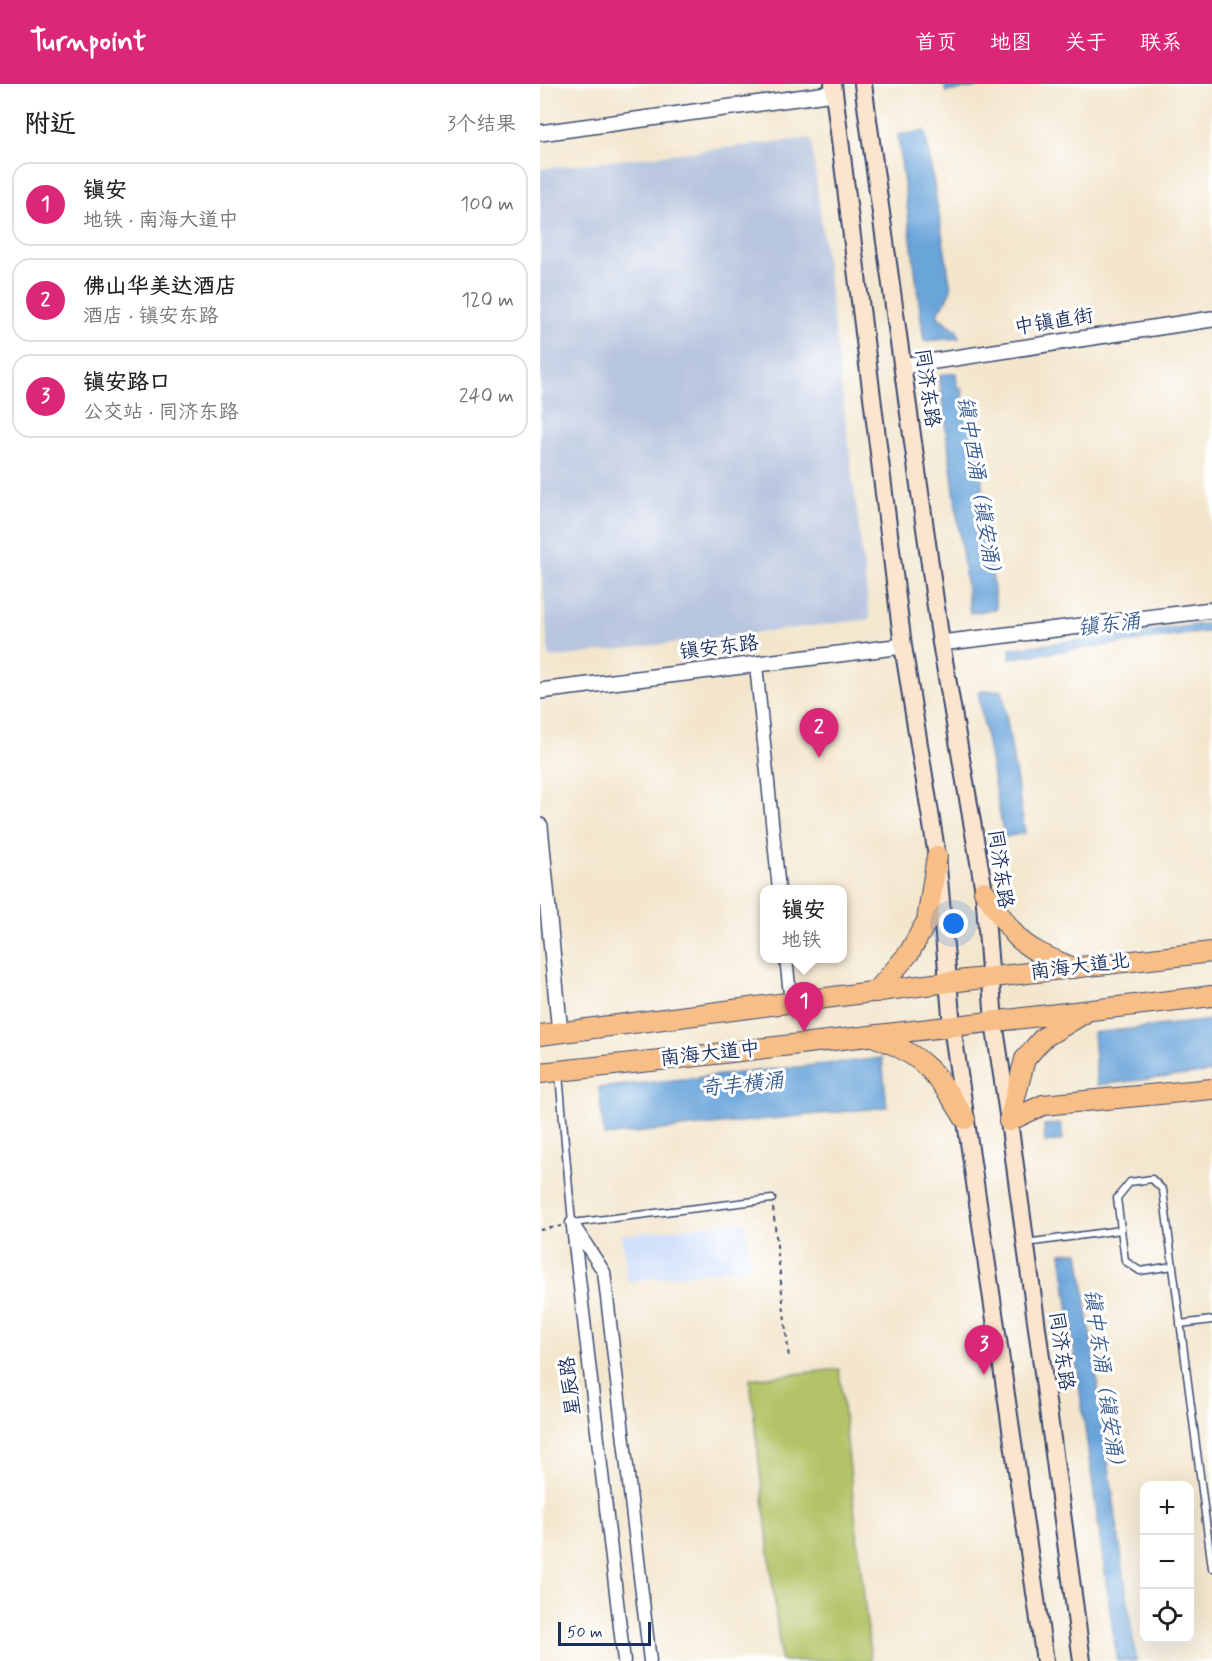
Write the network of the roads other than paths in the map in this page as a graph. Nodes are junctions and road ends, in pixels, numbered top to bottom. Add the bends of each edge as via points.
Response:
1 (863, 84) edge
2 (833, 88) edge
3 (540, 133) edge
4 (1212, 319) edge
5 (902, 366) junction
6 (1212, 610) edge
7 (941, 643) junction
8 (903, 646) junction
9 (756, 665) junction
10 (540, 691) edge
11 (540, 826) edge
12 (938, 856) junction
13 (778, 885) edge
14 (984, 891) junction
15 (1212, 952) edge
16 (787, 963) edge
17 (1073, 968) junction
18 (991, 977) junction
19 (949, 982) junction
20 (876, 992) junction
21 (1212, 996) edge
22 (791, 1003) junction
23 (1089, 1010) junction
24 (993, 1022) junction
25 (952, 1026) junction
26 (560, 1033) junction
27 (540, 1035) edge
28 (873, 1036) junction
29 (549, 1072) edge
30 (1212, 1089) edge
31 (965, 1119) junction
32 (1009, 1121) junction
33 (772, 1199) road end
34 (572, 1223) junction
35 (1121, 1230) junction
36 (1026, 1243) junction
37 (1173, 1266) junction
38 (1212, 1320) edge
39 (1180, 1324) junction
40 (1212, 1504) edge
41 (1204, 1506) junction
42 (1212, 1568) edge
43 (624, 1661) edge
44 (650, 1661) edge
45 (1045, 1661) edge
46 (1082, 1661) edge

1 - 5 main road, 同济东路
2 - 3 street
2 - 8 main road
4 - 5 street, 中镇直街
5 - 7 main road, 同济东路
6 - 7 street
7 - 14 main road, 同济东路
8 - 9 street, 镇安东路
8 - 12 main road
9 - 10 street, 镇安东路
9 - 13 street
11 - 26 street
12 - 19 main road
12 - 20 highway via 927,921 909,953
14 - 17 highway via 1020,940
14 - 18 main road, 同济东路
15 - 17 highway, 南海大道北
16 - 22 street
17 - 18 highway, 南海大道北
18 - 19 highway, 南海大道北
18 - 24 main road, 同济东路
19 - 20 highway, 南海大道中
19 - 25 main road
20 - 22 highway, 南海大道中
21 - 23 highway
22 - 26 highway, 南海大道中
23 - 24 highway
23 - 32 highway via 1043,1038 1025,1059
24 - 25 highway
24 - 32 main road, 同济东路
25 - 28 highway, 南海大道中
25 - 31 main road
26 - 27 highway, 南海大道中
28 - 29 highway, 南海大道中
28 - 31 highway via 899,1045 931,1070
29 - 34 lane, 星辰路
30 - 32 highway via 1043,1105
31 - 45 main road
32 - 36 main road, 同济东路
33 - 34 lane
34 - 43 street, 星辰路
34 - 44 street via 604,1272
35 - 36 lane
35 - 37 lane via 1125,1261 1140,1271
35 - 37 lane via 1117,1198 1130,1182 1152,1179 1163,1190
36 - 46 main road, 同济东路
37 - 39 lane
38 - 39 lane
39 - 41 lane
40 - 41 lane
41 - 42 lane

